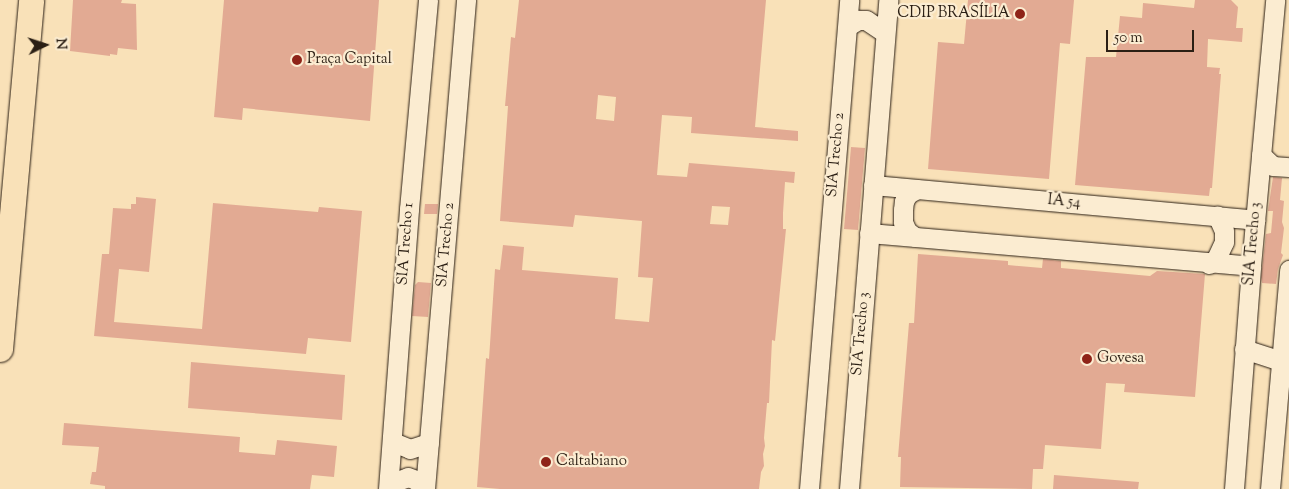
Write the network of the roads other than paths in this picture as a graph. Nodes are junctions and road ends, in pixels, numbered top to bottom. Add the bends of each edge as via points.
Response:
1 (31, 0) edge
2 (428, 0) edge
3 (466, 0) edge
4 (849, 0) edge
5 (888, 0) edge
6 (1275, 0) edge
7 (848, 26) junction
8 (885, 33) junction
9 (1261, 155) junction
10 (1289, 167) edge
11 (873, 185) junction
12 (917, 189) junction
13 (1217, 215) junction
14 (1255, 220) junction
15 (869, 233) junction
16 (915, 237) junction
17 (1209, 264) junction
18 (1251, 266) junction
19 (1289, 270) edge
20 (0, 349) edge
21 (1244, 349) junction
22 (1282, 361) junction
23 (393, 442) junction
24 (429, 443) junction
25 (389, 486) edge
26 (424, 489) edge
27 (809, 489) edge
28 (849, 489) edge
29 (1234, 489) edge
30 (1270, 489) edge

1 - 20 highway
2 - 23 main road, SIA Trecho 1
3 - 24 main road, SIA Trecho 2
4 - 7 main road, SIA Trecho 2
5 - 8 main road, SIA Trecho 3
6 - 9 main road, SIA Trecho 3
7 - 8 main road via 858,20 866,20
7 - 27 main road, SIA Trecho 2
8 - 11 main road, SIA Trecho 3
9 - 10 main road via 1273,166
9 - 14 main road, SIA Trecho 3
11 - 12 main road, IA 54
11 - 15 main road, SIA Trecho 3
12 - 13 main road, IA 54
12 - 16 main road via 908,194 902,210 907,231
13 - 14 main road, IA 54
13 - 17 main road via 1224,231 1224,242 1216,259
14 - 18 main road, SIA Trecho 3
15 - 16 main road
15 - 28 main road, SIA Trecho 3
16 - 17 main road
17 - 18 main road
18 - 21 main road, SIA Trecho 3
19 - 22 main road
21 - 22 main road
21 - 29 main road, SIA Trecho 3
22 - 30 main road
23 - 24 main road via 410,449
23 - 25 main road, SIA Trecho 1
24 - 26 main road, SIA Trecho 2
25 - 26 main road via 408,477

